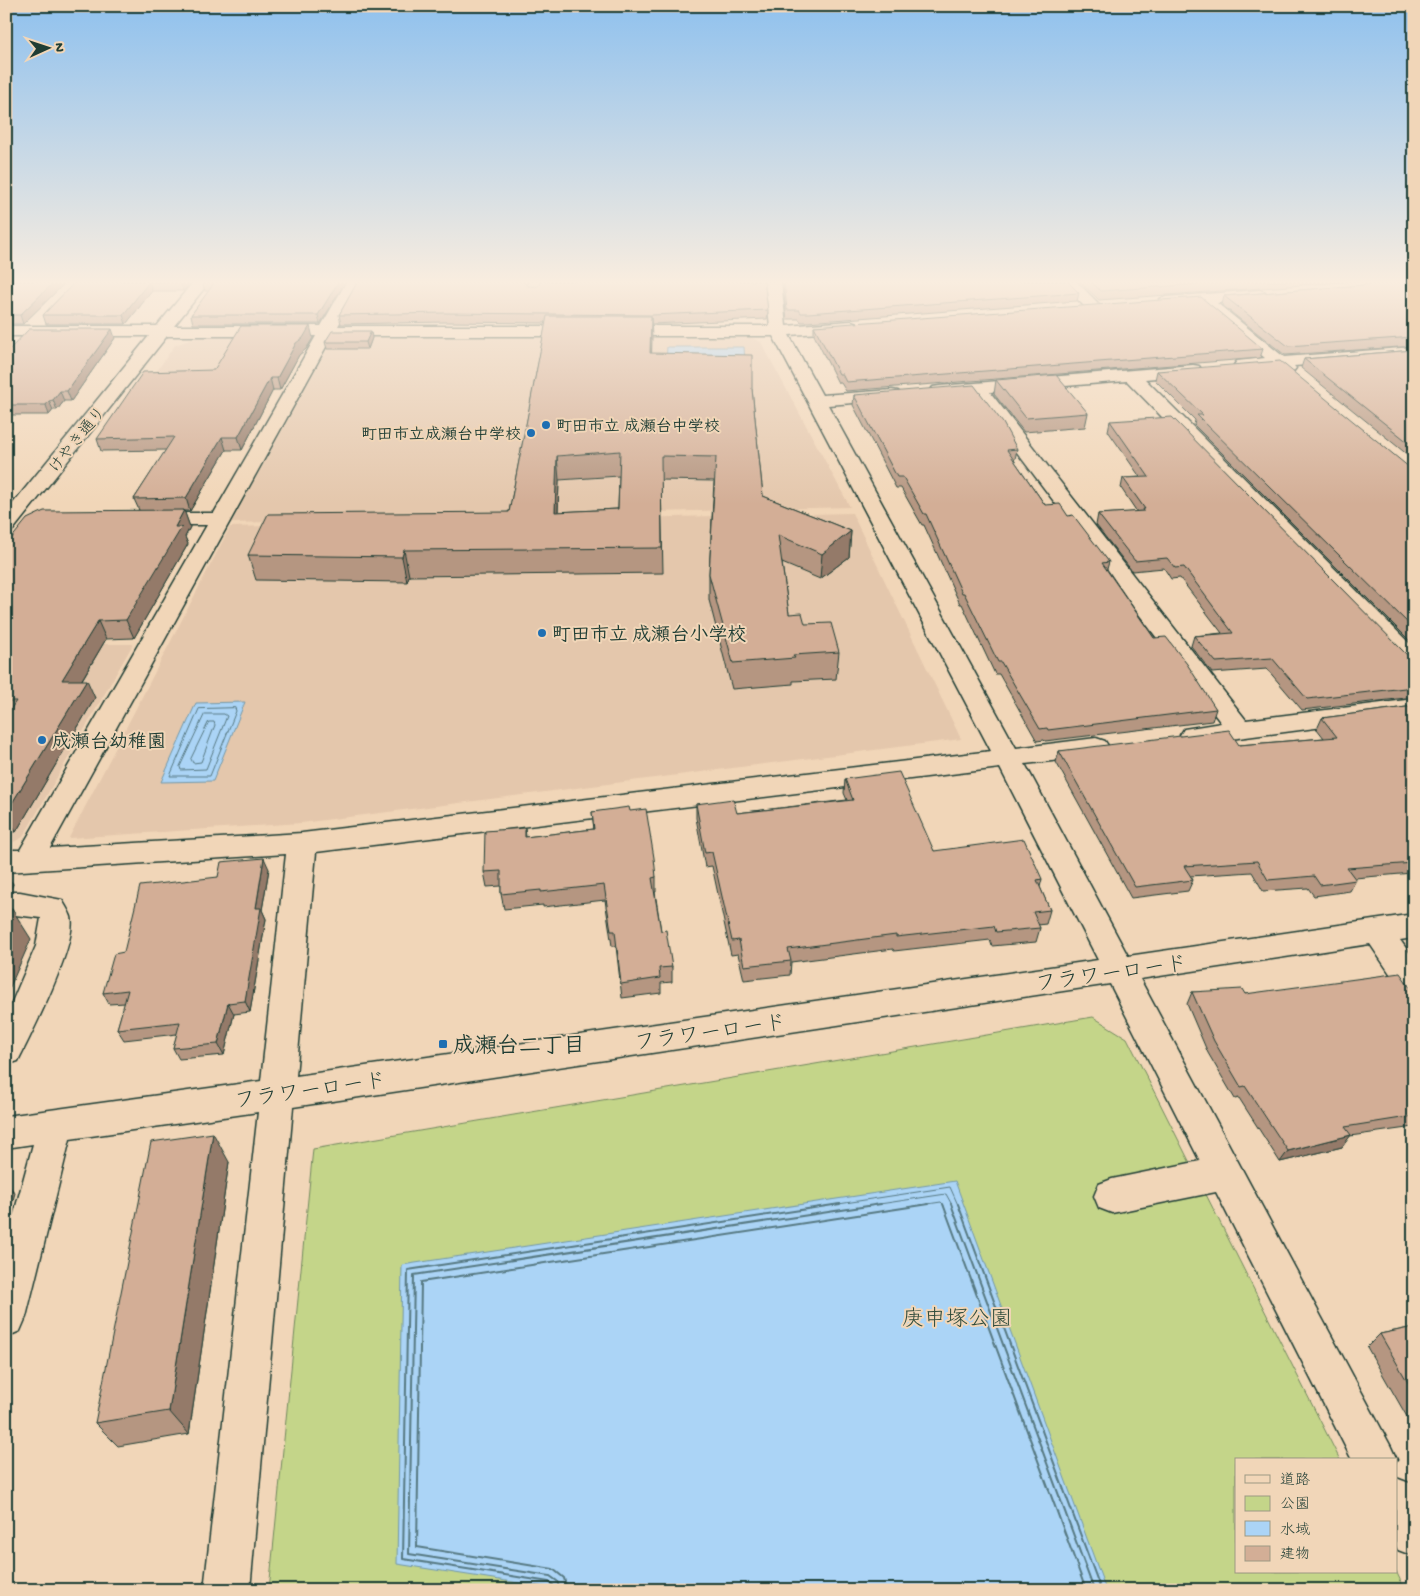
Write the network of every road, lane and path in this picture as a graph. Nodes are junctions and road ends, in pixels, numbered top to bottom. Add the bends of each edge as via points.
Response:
1 (142, 355) edge
2 (311, 355) edge
3 (792, 355) edge
4 (1272, 355) edge
5 (1376, 355) edge
6 (1280, 362) junction
7 (1231, 366) edge
8 (1211, 368) edge
9 (1131, 375) junction
10 (1303, 381) edge
11 (978, 388) junction
12 (816, 401) junction
13 (37, 519) edge
14 (134, 519) edge
15 (220, 519) junction
16 (9, 523) edge
17 (1414, 662) edge
18 (1414, 707) edge
19 (1239, 729) junction
20 (1171, 737) edge
21 (1123, 743) edge
22 (1008, 758) junction
23 (302, 843) junction
24 (18, 860) edge
25 (6, 903) edge
26 (1414, 926) edge
27 (1377, 931) junction
28 (1120, 970) junction
29 (1414, 984) edge
30 (6, 1051) edge
31 (277, 1094) junction
32 (56, 1126) junction
33 (6, 1132) edge
34 (1226, 1173) junction
35 (1112, 1196) dead end
36 (6, 1318) edge
37 (1374, 1458) edge
38 (227, 1590) edge

1 - 16 street, けやき通り
2 - 15 street
3 - 12 street
4 - 6 street
5 - 6 street
6 - 7 street
6 - 10 street
8 - 9 street
9 - 11 street
9 - 17 street
11 - 12 street
11 - 19 street
12 - 22 street
13 - 16 street
14 - 15 street
15 - 24 street
18 - 19 street
19 - 20 street
21 - 22 street
22 - 23 street
22 - 28 street
23 - 24 street
23 - 31 street
25 - 30 street via 51,908 56,919 54,938 41,975
26 - 27 street, フラワーロード
27 - 28 street, フラワーロード
27 - 29 street
28 - 31 street, フラワーロード
28 - 34 street
31 - 32 street, フラワーロード
31 - 38 street
32 - 33 street, フラワーロード
32 - 36 street
34 - 35 street
34 - 37 street

